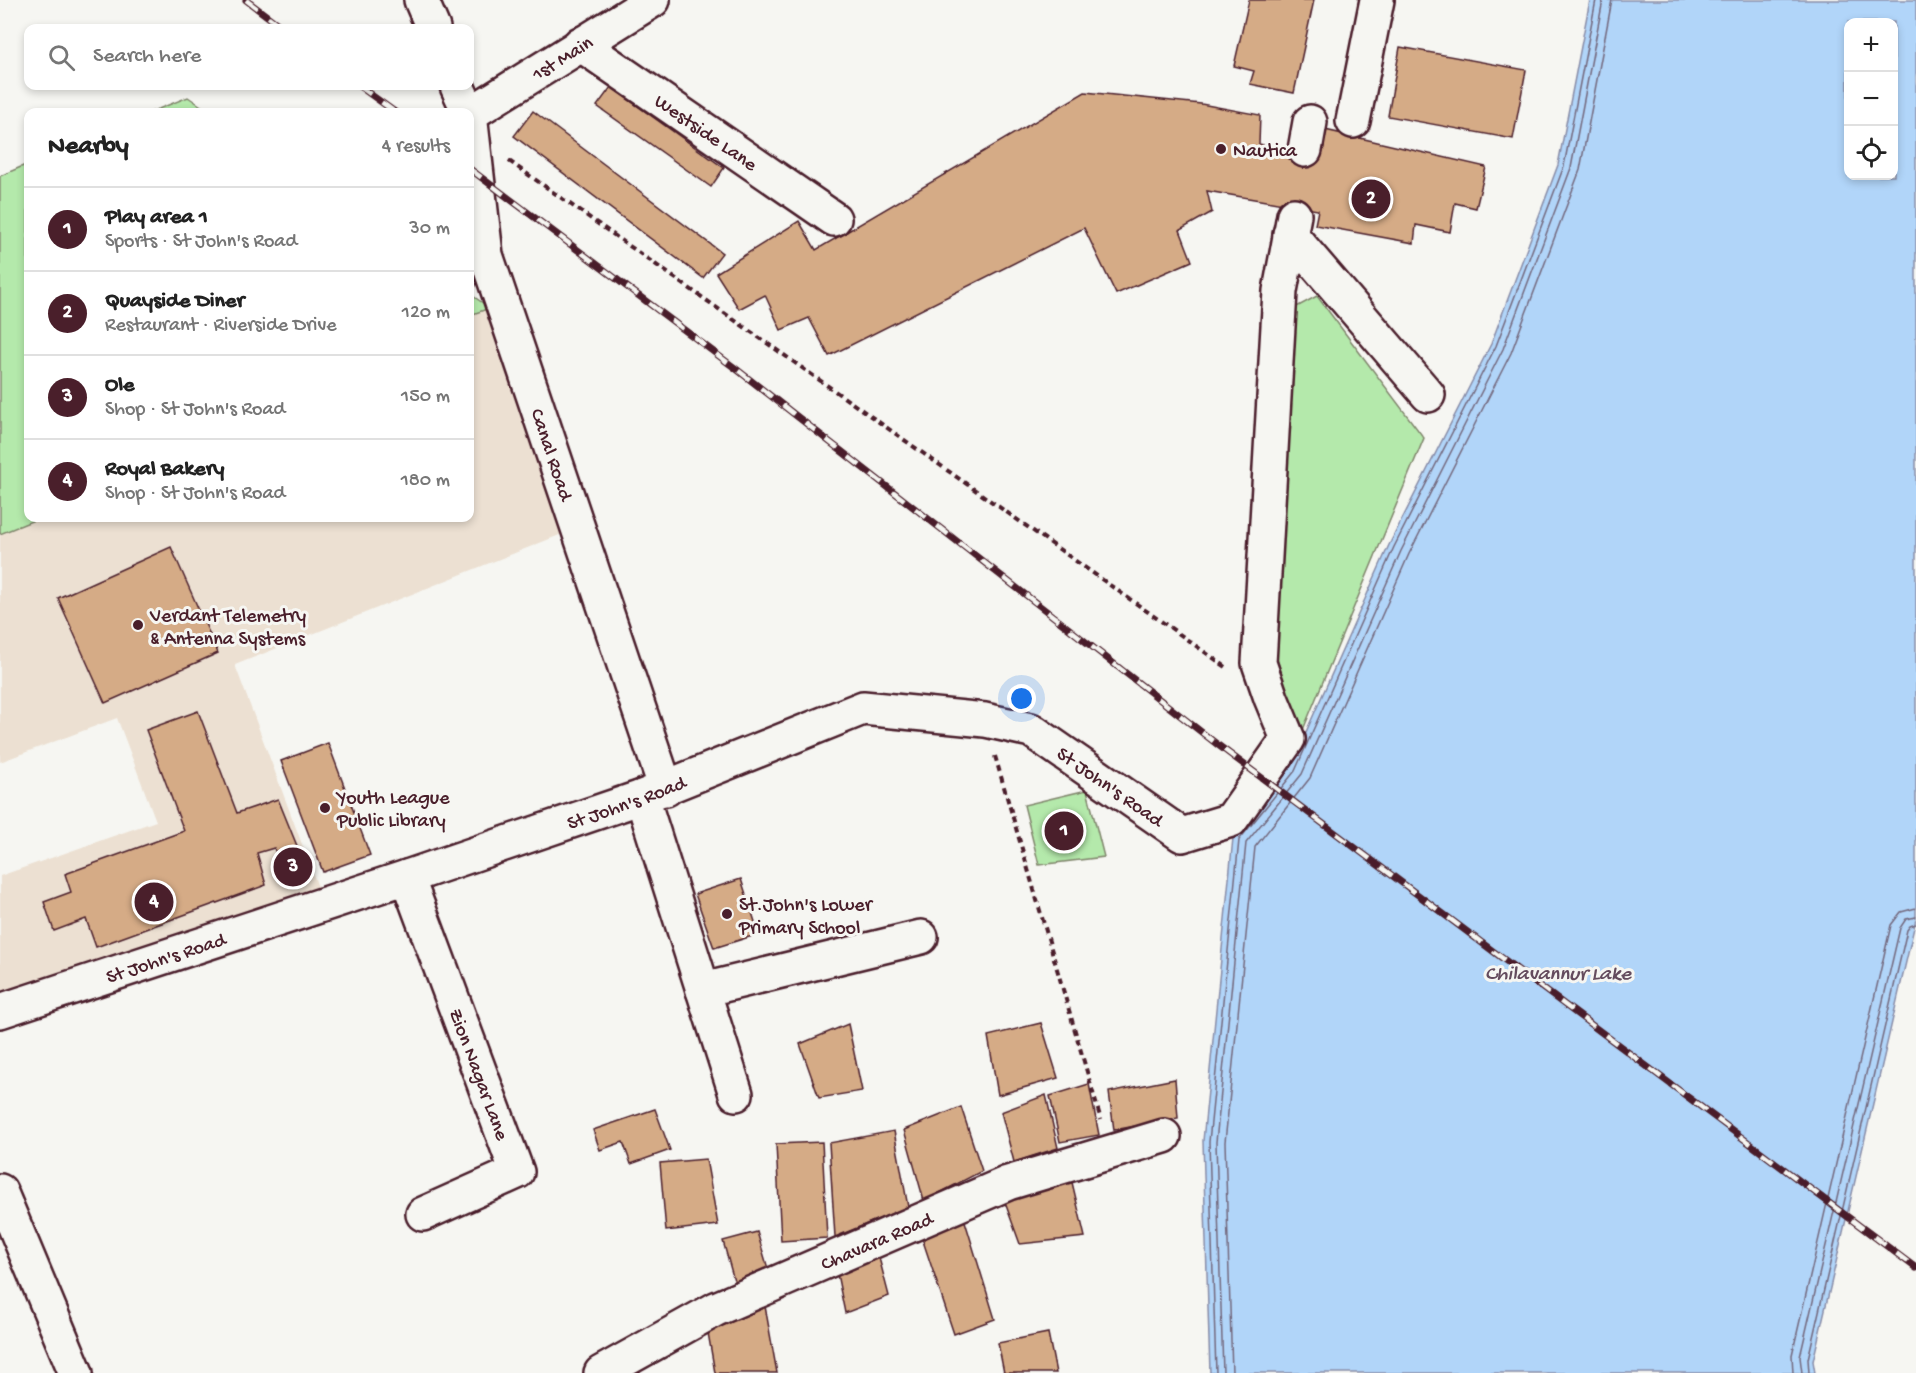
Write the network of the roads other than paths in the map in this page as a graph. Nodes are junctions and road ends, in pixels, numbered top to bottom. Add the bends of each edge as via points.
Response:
1 (421, 0) edge
2 (653, 0) edge
3 (1377, 0) edge
4 (431, 24) edge
5 (580, 44) junction
6 (460, 90) edge
7 (467, 108) edge
8 (474, 110) edge
9 (1353, 121) dead end
10 (474, 155) edge
11 (834, 219) dead end
12 (1428, 395) dead end
13 (654, 793) junction
14 (407, 878) junction
15 (921, 937) dead end
16 (703, 990) junction
17 (0, 1011) edge
18 (736, 1094) dead end
19 (1164, 1137) dead end
20 (0, 1191) edge
21 (423, 1214) dead end
22 (76, 1373) edge
23 (601, 1373) edge

1 - 4 street
2 - 5 street, 1st Main
3 - 9 street
5 - 8 street, 1st Main
5 - 11 street, Westside Lane
6 - 7 street, Canal Road
10 - 13 street, Canal Road via 486,255
12 - 13 street, St John's Road via 1292,224 1280,291 1259,663 1288,739 1231,820 1182,835 1031,730 985,720 863,708
13 - 14 street, St John's Road
13 - 16 street, Canal Road
14 - 17 street, St John's Road
14 - 21 street, Zion Nagar Lane via 517,1172
15 - 16 street
16 - 18 street, Canal Road
19 - 23 street, Chavara Road via 1008,1184 716,1309
20 - 22 street

